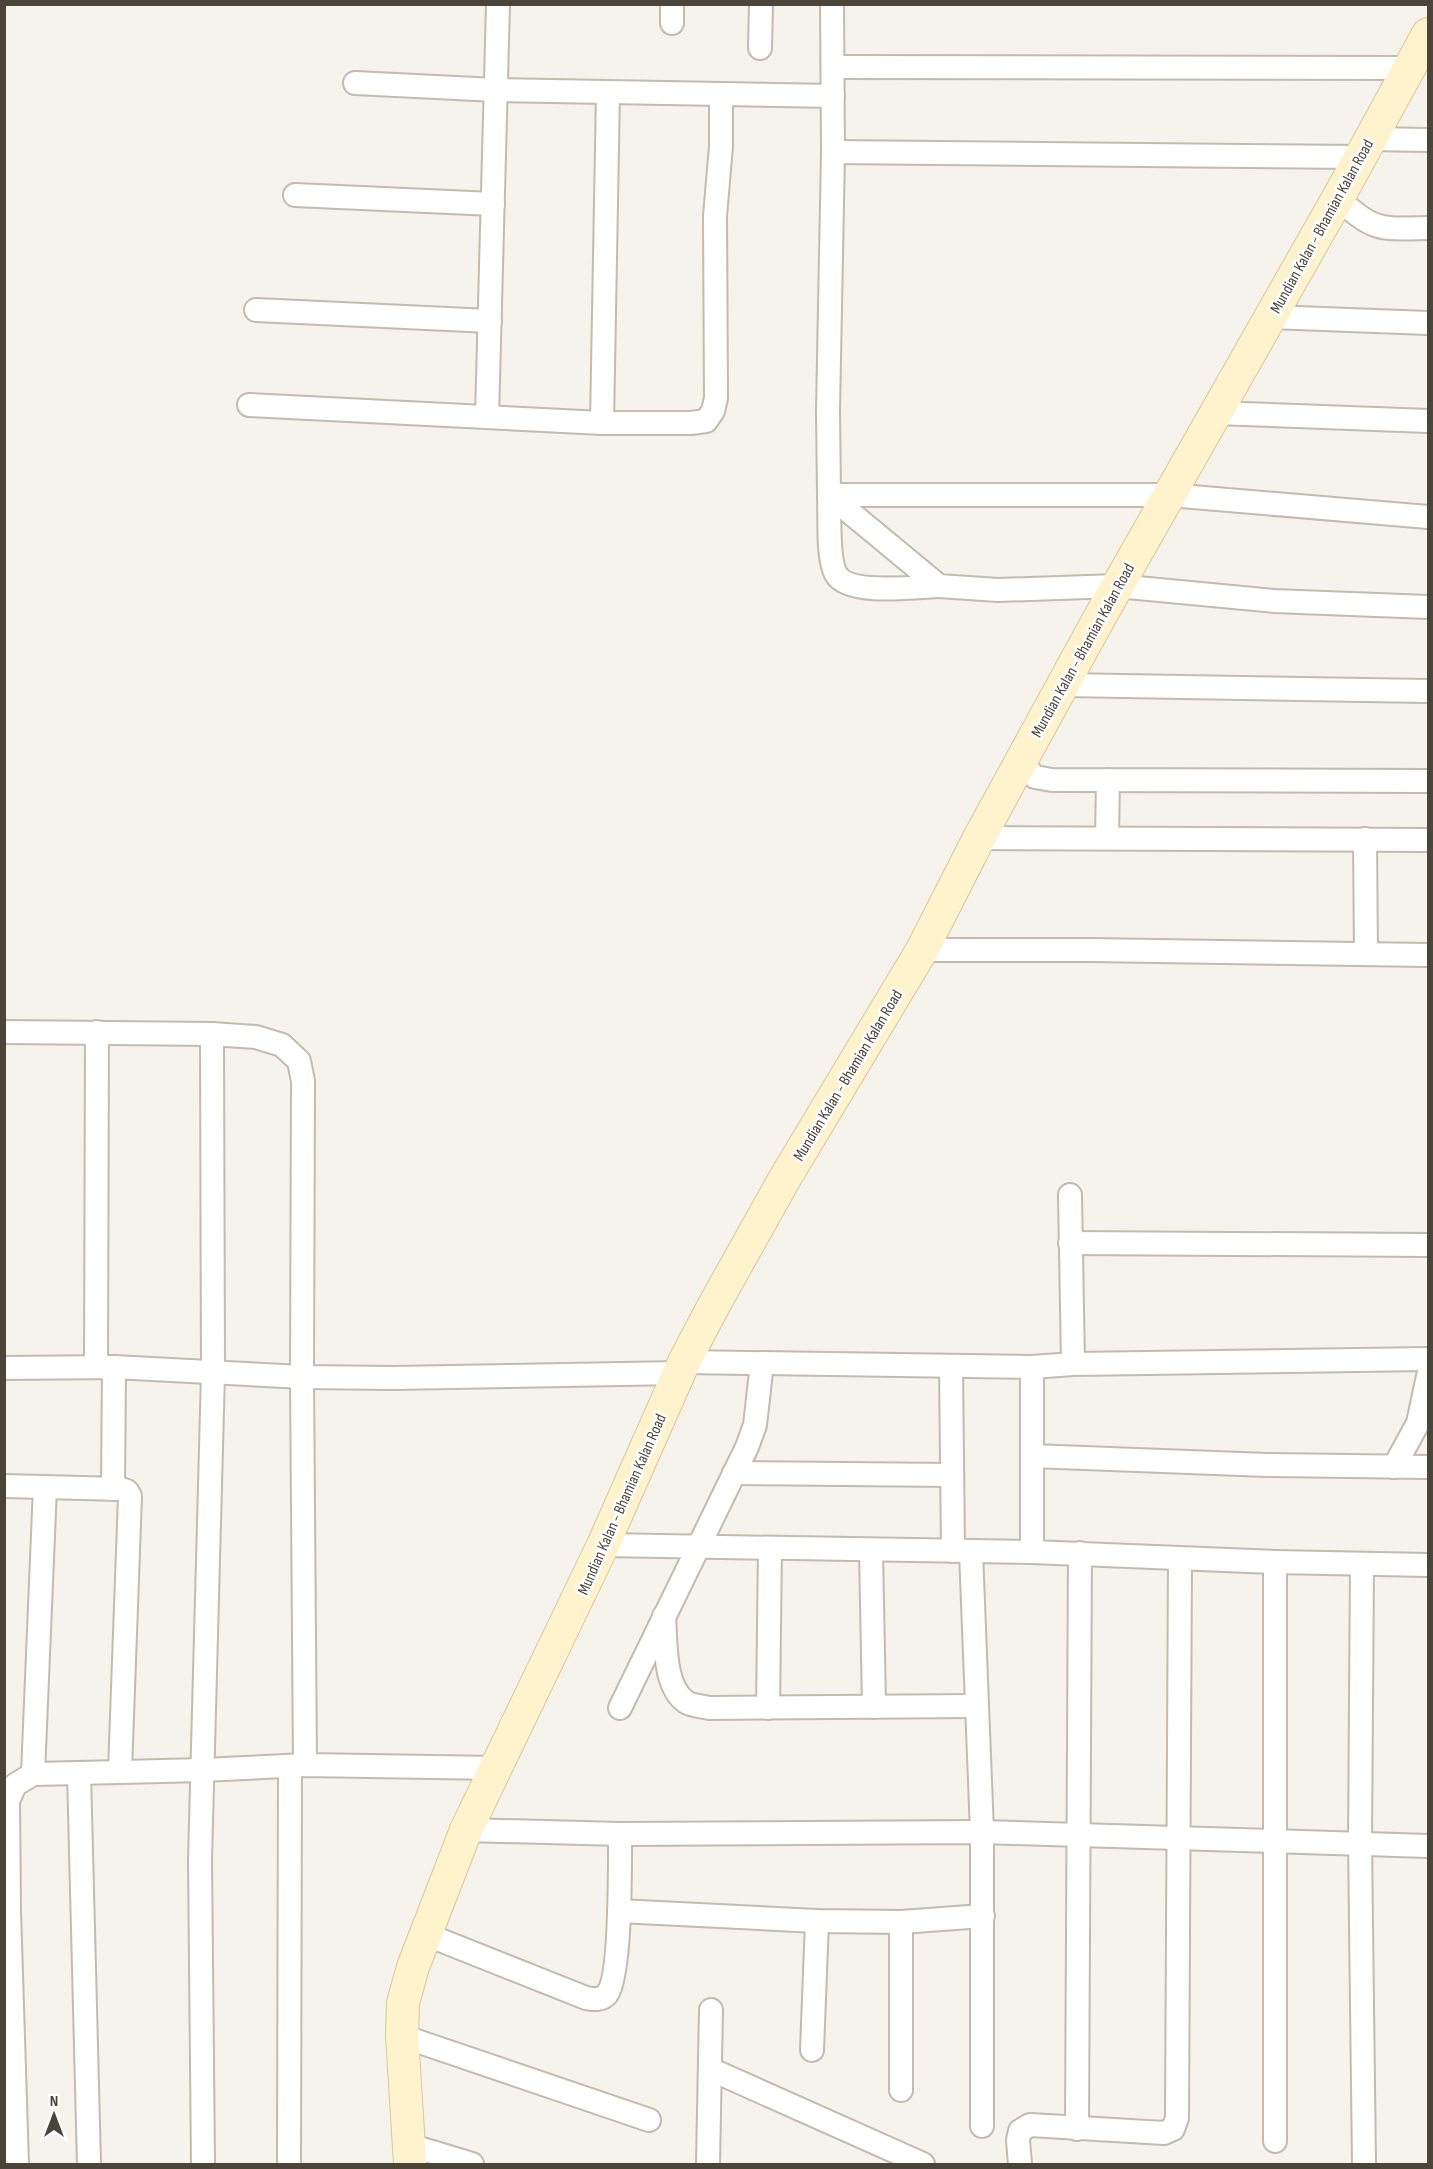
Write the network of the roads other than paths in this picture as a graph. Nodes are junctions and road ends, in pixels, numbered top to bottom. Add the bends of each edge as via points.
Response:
1 (498, 4) edge
2 (761, 4) edge
3 (832, 4) edge
4 (1427, 38) edge
5 (760, 48) dead end
6 (833, 67) junction
7 (1408, 68) junction
8 (355, 83) dead end
9 (496, 90) junction
10 (608, 93) junction
11 (721, 95) junction
12 (833, 96) junction
13 (1428, 140) edge
14 (1365, 148) junction
15 (833, 152) junction
16 (295, 195) dead end
17 (1338, 198) junction
18 (493, 204) junction
19 (1428, 228) edge
20 (256, 310) dead end
21 (1270, 317) junction
22 (490, 321) junction
23 (1428, 323) edge
24 (249, 405) dead end
25 (1216, 413) junction
26 (487, 417) junction
27 (1428, 421) edge
28 (602, 423) junction
29 (829, 495) junction
30 (1169, 495) junction
31 (1428, 518) edge
32 (939, 586) junction
33 (1117, 586) junction
34 (1428, 607) edge
35 (1064, 685) junction
36 (1428, 691) edge
37 (1020, 762) junction
38 (1108, 780) junction
39 (1428, 781) edge
40 (979, 838) junction
41 (1107, 838) junction
42 (1365, 839) junction
43 (1428, 840) edge
44 (921, 950) junction
45 (1366, 953) junction
46 (1428, 955) edge
47 (4, 1032) edge
48 (97, 1032) junction
49 (212, 1035) junction
50 (1070, 1195) dead end
51 (1070, 1243) junction
52 (1428, 1245) edge
53 (1428, 1359) edge
54 (762, 1364) junction
55 (1073, 1364) junction
56 (951, 1366) junction
57 (105, 1367) junction
58 (1032, 1367) junction
59 (4, 1368) edge
60 (682, 1368) junction
61 (213, 1372) junction
62 (1428, 1376) edge
63 (302, 1377) junction
64 (1032, 1456) junction
65 (1394, 1467) junction
66 (1428, 1467) edge
67 (734, 1473) junction
68 (952, 1474) junction
69 (4, 1486) edge
70 (45, 1487) junction
71 (113, 1489) junction
72 (603, 1545) junction
73 (698, 1546) junction
74 (770, 1548) junction
75 (871, 1550) junction
76 (962, 1551) junction
77 (1032, 1552) junction
78 (1080, 1553) junction
79 (1180, 1559) junction
80 (1275, 1562) junction
81 (1362, 1564) junction
82 (1428, 1565) edge
83 (664, 1616) junction
84 (976, 1706) junction
85 (874, 1707) junction
86 (620, 1708) dead end
87 (768, 1708) junction
88 (298, 1766) junction
89 (497, 1768) junction
90 (203, 1770) junction
91 (120, 1772) junction
92 (79, 1773) junction
93 (33, 1774) junction
94 (466, 1830) junction
95 (982, 1832) junction
96 (620, 1834) junction
97 (1080, 1834) junction
98 (1180, 1838) junction
99 (1276, 1842) junction
100 (1360, 1843) junction
101 (1428, 1846) edge
102 (7, 1911) edge
103 (619, 1911) junction
104 (983, 1916) junction
105 (817, 1921) junction
106 (901, 1922) junction
107 (424, 1934) junction
108 (711, 2010) dead end
109 (402, 2036) junction
110 (812, 2050) dead end
111 (710, 2069) junction
112 (901, 2090) dead end
113 (649, 2120) dead end
114 (982, 2126) dead end
115 (1077, 2129) junction
116 (1275, 2141) dead end
117 (410, 2155) edge
118 (16, 2164) edge
119 (89, 2164) edge
120 (203, 2164) edge
121 (289, 2164) edge
122 (472, 2164) edge
123 (708, 2164) edge
124 (923, 2164) edge
125 (1020, 2164) edge
126 (1364, 2164) edge

1 - 9 street
2 - 5 street
3 - 6 street
4 - 7 street, Mundian Kalan - Bhamian Kalan Road
6 - 7 street
6 - 12 street
7 - 14 street, Mundian Kalan - Bhamian Kalan Road
8 - 9 street
9 - 10 street
9 - 18 street
10 - 11 street
10 - 28 street
11 - 12 street
11 - 28 street via 713,411 705,421 691,423
12 - 15 street
13 - 14 street
14 - 15 street
14 - 17 street, Mundian Kalan - Bhamian Kalan Road
15 - 29 street
16 - 18 street
17 - 19 street via 1370,224 1392,229
17 - 21 street, Mundian Kalan - Bhamian Kalan Road
18 - 22 street
20 - 22 street
21 - 23 street
21 - 25 street, Mundian Kalan - Bhamian Kalan Road
22 - 26 street
24 - 26 street
25 - 27 street
25 - 30 street, Mundian Kalan - Bhamian Kalan Road
26 - 28 street
29 - 30 street
29 - 32 street
29 - 32 street via 831,558 836,575 846,584 863,588
30 - 31 street
30 - 33 street, Mundian Kalan - Bhamian Kalan Road
32 - 33 street via 998,590
33 - 34 street via 1274,601
33 - 35 street, Mundian Kalan - Bhamian Kalan Road
35 - 36 street
35 - 37 street, Mundian Kalan - Bhamian Kalan Road
37 - 38 street via 1035,777
37 - 40 street, Mundian Kalan - Bhamian Kalan Road
38 - 39 street
38 - 41 street
40 - 41 street
40 - 44 street, Mundian Kalan - Bhamian Kalan Road
41 - 42 street
42 - 43 street
42 - 45 street
44 - 45 street
44 - 60 street, Mundian Kalan - Bhamian Kalan Road via 785,1178
45 - 46 street
47 - 48 street
48 - 49 street
48 - 57 street
49 - 61 street
49 - 63 street via 256,1037 282,1045 299,1061 303,1081
50 - 51 street
51 - 52 street
51 - 55 street
53 - 55 street
54 - 56 street
54 - 60 street
54 - 67 street via 755,1425
55 - 58 street
56 - 58 street
56 - 68 street
57 - 59 street
57 - 61 street
57 - 71 street
58 - 64 street
60 - 63 street via 393,1378
60 - 72 street, Mundian Kalan - Bhamian Kalan Road
61 - 63 street
61 - 90 street
62 - 65 street via 1418,1423
63 - 88 street
64 - 65 street
64 - 77 street
65 - 66 street
67 - 68 street
67 - 73 street
68 - 76 street
69 - 70 street
70 - 71 street
70 - 93 street
71 - 91 street via 127,1491 130,1496
72 - 73 street
72 - 89 street, Mundian Kalan - Bhamian Kalan Road
73 - 74 street
73 - 83 street
74 - 75 street
74 - 87 street
75 - 76 street
75 - 85 street
76 - 77 street
76 - 84 street
77 - 78 street
78 - 79 street
78 - 97 street
79 - 80 street
79 - 98 street
80 - 81 street
80 - 99 street
81 - 82 street
81 - 100 street
83 - 86 street
83 - 87 street via 674,1692 687,1703 709,1708
84 - 85 street
84 - 95 street
85 - 87 street
88 - 89 street
88 - 90 street
88 - 121 street
89 - 94 street, Mundian Kalan - Bhamian Kalan Road
90 - 91 street
90 - 120 street
91 - 92 street
92 - 93 street
92 - 119 street
93 - 102 street via 15,1785 8,1801
94 - 96 street
94 - 107 street, Mundian Kalan - Bhamian Kalan Road
95 - 96 street
95 - 97 street
95 - 104 street
96 - 103 street
97 - 98 street
97 - 115 street
98 - 99 street
98 - 115 street via 1177,2118 1173,2129 1164,2133
99 - 100 street
99 - 116 street
100 - 101 street
100 - 126 street
102 - 118 street
103 - 105 street
103 - 107 street via 612,1984 606,1996 596,2000
104 - 106 street
104 - 114 street
105 - 106 street
105 - 110 street
106 - 112 street
107 - 109 street, Mundian Kalan - Bhamian Kalan Road via 403,2003
108 - 111 street
109 - 113 street
109 - 117 street, Mundian Kalan - Bhamian Kalan Road
111 - 123 street
111 - 124 street
115 - 125 street via 1030,2125 1020,2131
117 - 122 street

